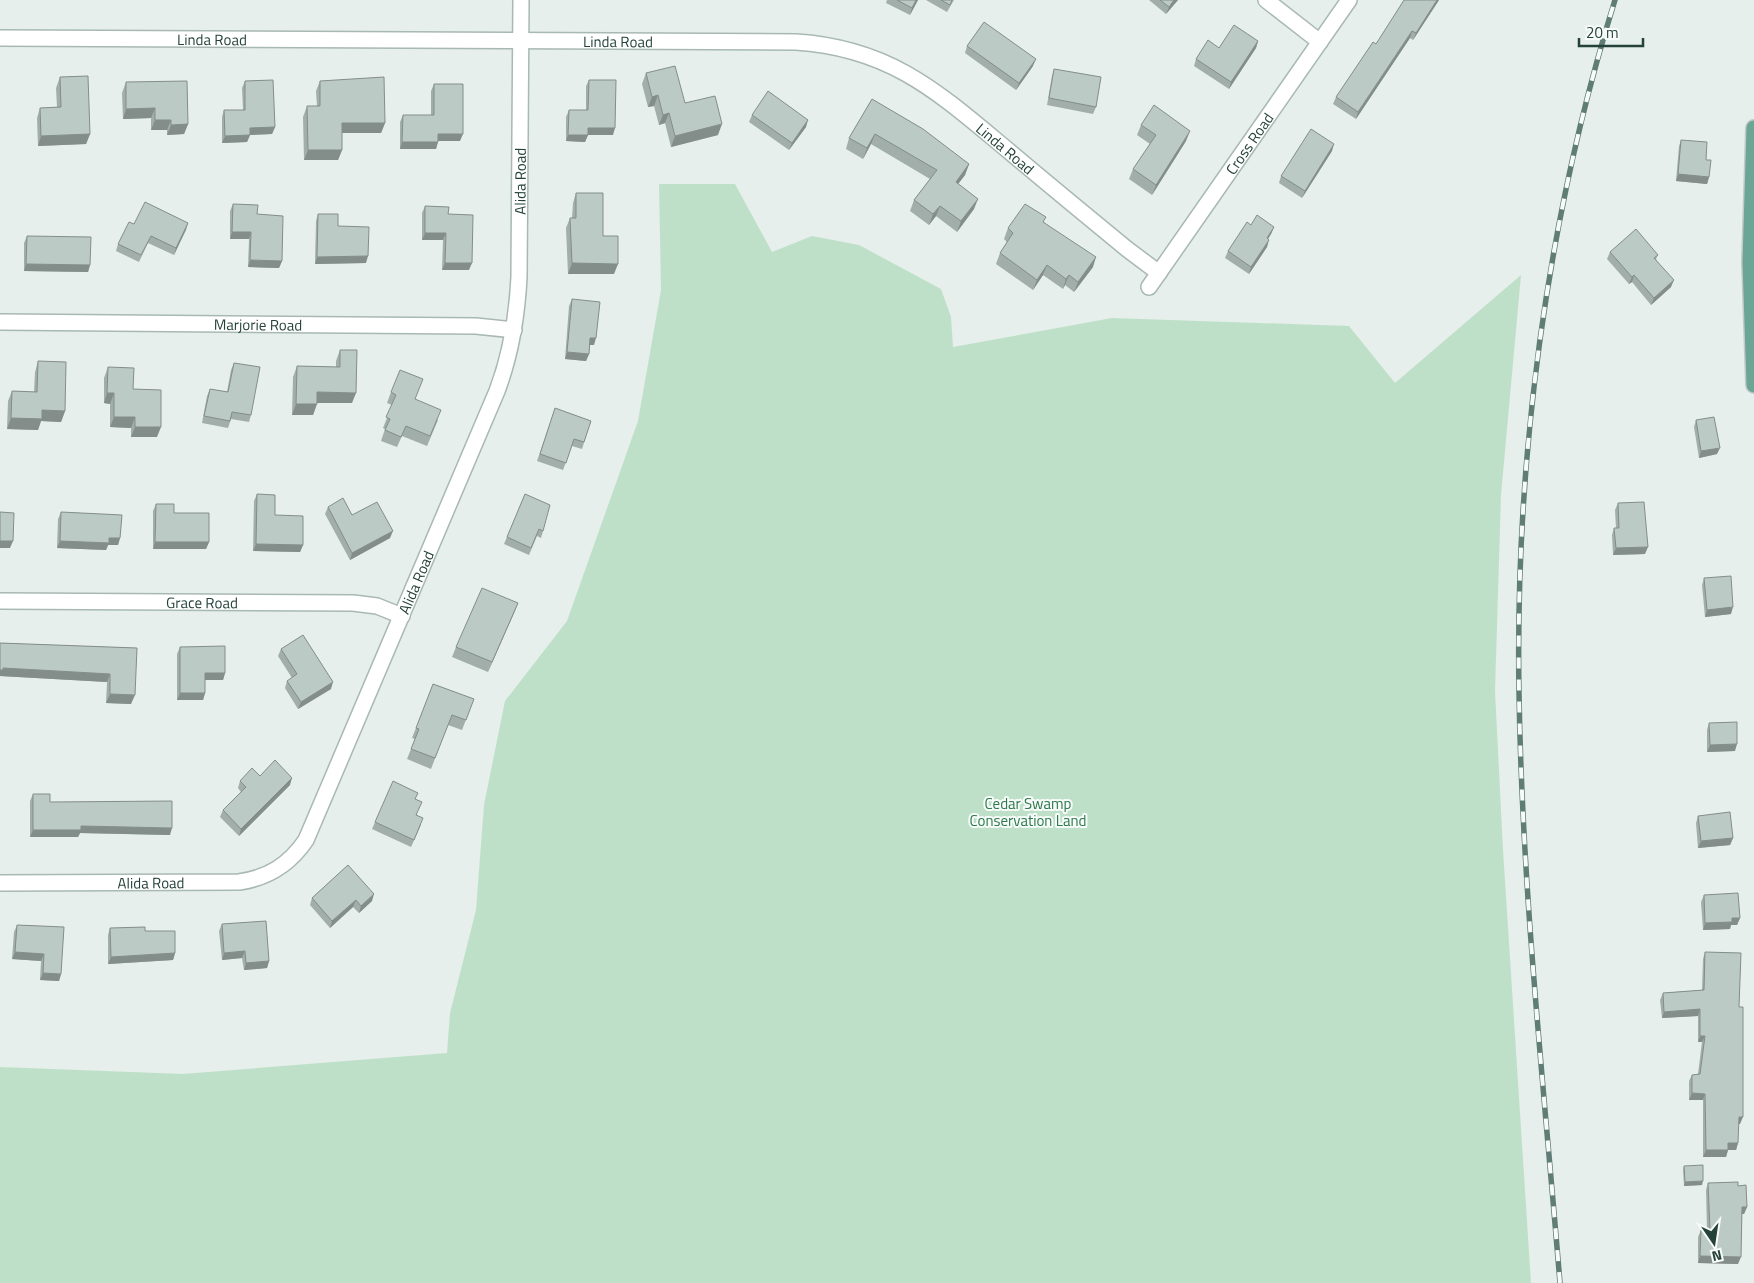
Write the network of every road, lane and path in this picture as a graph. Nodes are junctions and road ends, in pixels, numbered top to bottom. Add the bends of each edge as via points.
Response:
1 (521, 0) edge
2 (1266, 0) edge
3 (1349, 0) edge
4 (0, 38) edge
5 (520, 42) junction
6 (1320, 42) junction
7 (1754, 128) edge
8 (1753, 159) edge
9 (1159, 273) junction
10 (1149, 287) dead end
11 (0, 322) edge
12 (514, 330) junction
13 (1754, 385) edge
14 (0, 601) edge
15 (402, 616) junction
16 (0, 883) edge

1 - 5 street, Alida Road
2 - 6 street
3 - 6 street, Cross Road
4 - 5 street, Linda Road
5 - 9 street, Linda Road via 796,42 864,53 909,74 939,93
5 - 12 street, Alida Road via 519,277
6 - 9 street, Cross Road
7 - 8 main road
8 - 13 main road via 1750,262
9 - 10 street, Cross Road
11 - 12 street, Marjorie Road via 476,326
12 - 15 street, Alida Road via 497,391
14 - 15 street, Grace Road via 353,602 377,606
15 - 16 street, Alida Road via 312,830 282,867 262,877 228,884

